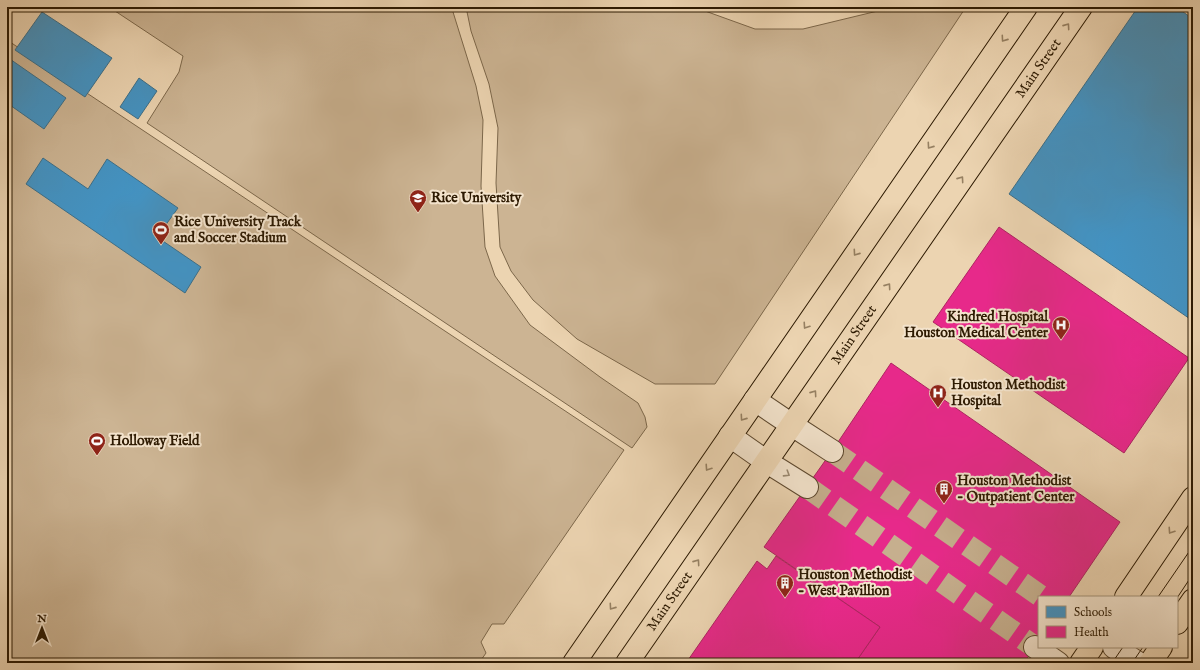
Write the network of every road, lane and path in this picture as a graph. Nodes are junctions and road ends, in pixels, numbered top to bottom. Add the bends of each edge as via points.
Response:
1 (1026, 7) edge
2 (1081, 7) edge
3 (755, 400) junction
4 (792, 425) junction
5 (730, 436) junction
6 (832, 451) tunnel mouth
7 (767, 462) junction
8 (807, 487) tunnel mouth
9 (1193, 498) edge
10 (1127, 596) edge
11 (1193, 600) edge
12 (1178, 622) edge
13 (1035, 647) dead end
14 (1091, 648) edge
15 (1116, 648) edge
16 (1160, 648) edge
17 (574, 663) edge
18 (628, 663) edge
19 (1058, 663) edge
20 (1081, 663) edge
21 (1138, 663) edge
22 (1150, 663) edge

1 -> 3 main road
4 -> 2 main road, Main Street
3 - 4 street
3 -> 5 main road
4 - 6 street
4 - 7 main road, Main Street
5 - 7 street
5 -> 17 main road
7 -> 8 street
18 -> 7 main road, Main Street
9 -> 10 main road
11 - 12 main road
13 - 19 street
14 - 20 main road
15 - 21 street
16 - 22 main road

